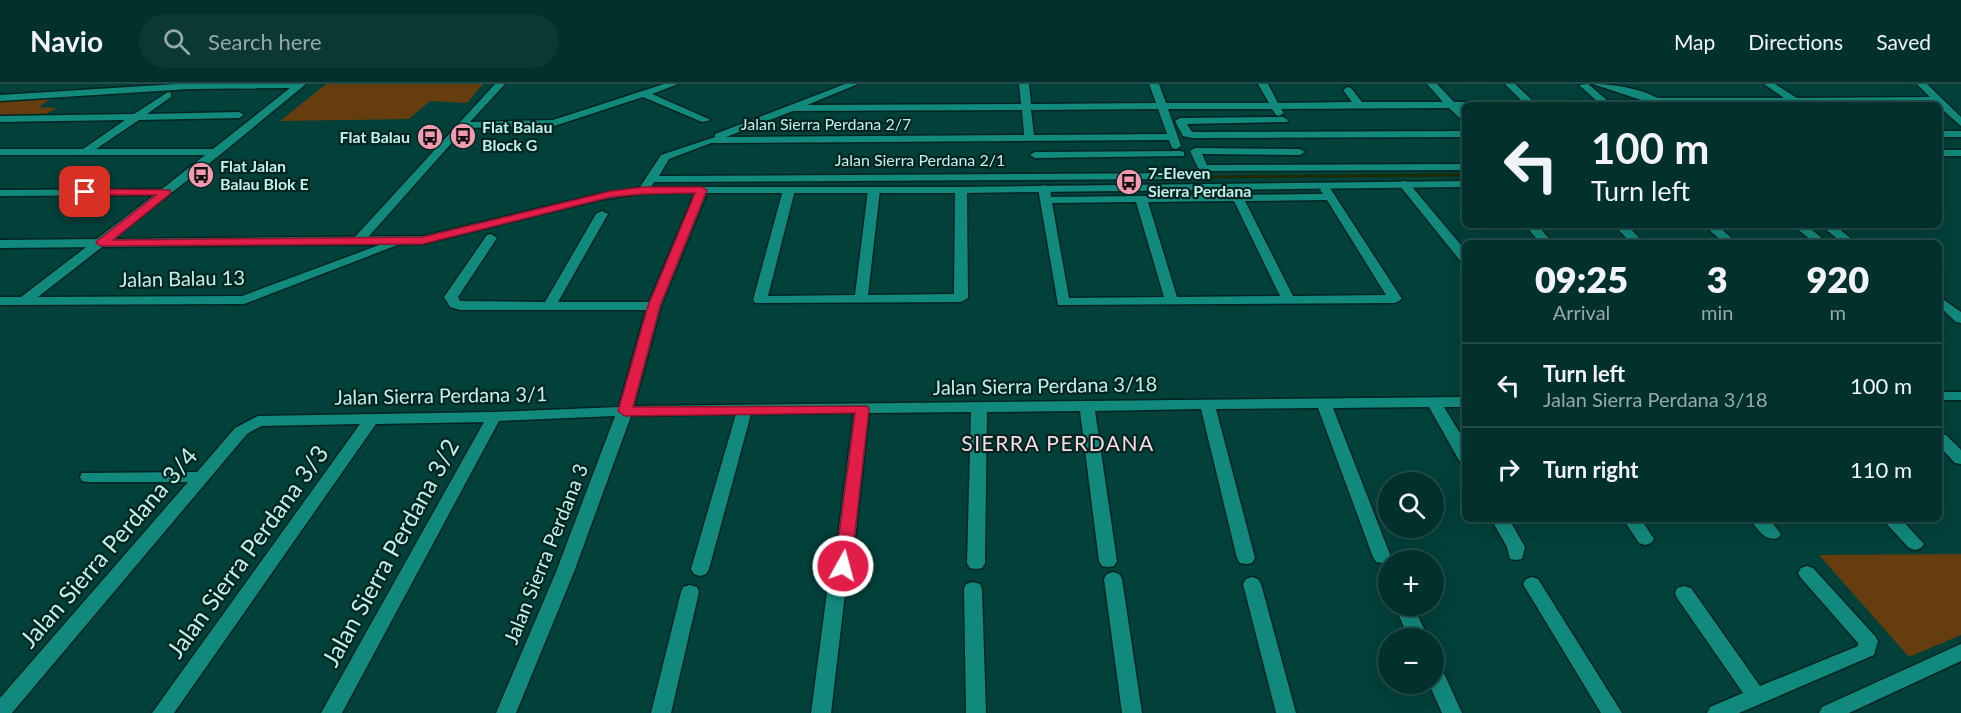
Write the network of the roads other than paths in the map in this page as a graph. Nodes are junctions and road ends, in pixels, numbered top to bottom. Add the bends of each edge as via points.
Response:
1 (500, 84) edge
2 (650, 84) edge
3 (673, 84) edge
4 (853, 84) edge
5 (1024, 84) edge
6 (1154, 84) edge
7 (1263, 84) edge
8 (1432, 84) edge
9 (1510, 84) edge
10 (1598, 84) edge
11 (1769, 84) edge
12 (1922, 84) edge
13 (301, 85) edge
14 (1584, 85) edge
15 (1348, 90) dead end
16 (644, 94) junction
17 (168, 95) dead end
18 (0, 98) edge
19 (1794, 100) junction
20 (1937, 100) joint
21 (76, 102) dead end
22 (1528, 102) edge
23 (1605, 102) edge
24 (1657, 102) edge
25 (1772, 102) edge
26 (1853, 102) edge
27 (1450, 104) junction
28 (1462, 104) edge
29 (1275, 105) junction
30 (1359, 105) junction
31 (1942, 105) edge
32 (1163, 106) junction
33 (793, 108) junction
34 (1026, 108) junction
35 (239, 115) dead end
36 (136, 117) junction
37 (1462, 117) edge
38 (49, 118) junction
39 (0, 119) edge
40 (706, 120) dead end
41 (1283, 120) junction
42 (466, 121) junction
43 (1961, 123) edge
44 (1462, 134) edge
45 (1942, 134) edge
46 (1961, 134) edge
47 (1291, 135) junction
48 (1173, 137) junction
49 (1029, 138) junction
50 (710, 140) junction
51 (85, 152) junction
52 (217, 152) junction
53 (1300, 152) junction
54 (0, 153) edge
55 (1942, 153) edge
56 (1961, 153) edge
57 (1180, 154) junction
58 (1035, 155) dead end
59 (1462, 167) edge
60 (1309, 168) junction
61 (653, 178) junction
62 (1189, 181) junction
63 (1404, 184) junction
64 (1462, 184) edge
65 (1322, 185) junction
66 (644, 190) junction
67 (702, 190) junction
68 (789, 190) junction
69 (874, 190) junction
70 (961, 190) junction
71 (0, 192) edge
72 (166, 192) junction
73 (1046, 194) junction
74 (1331, 197) junction
75 (1238, 198) junction
76 (1141, 199) junction
77 (602, 214) dead end
78 (1534, 228) edge
79 (1623, 228) edge
80 (1714, 228) edge
81 (1802, 228) edge
82 (1830, 228) edge
83 (491, 238) dead end
84 (1544, 240) edge
85 (1635, 240) edge
86 (1728, 240) edge
87 (1818, 240) edge
88 (1847, 240) edge
89 (402, 241) junction
90 (358, 242) junction
91 (101, 243) junction
92 (0, 244) edge
93 (1462, 255) edge
94 (861, 298) junction
95 (1288, 299) junction
96 (1171, 300) junction
97 (0, 301) edge
98 (24, 301) junction
99 (550, 305) junction
100 (654, 306) junction
101 (1942, 307) edge
102 (1942, 308) edge
103 (1942, 308) edge
104 (1961, 308) edge
105 (1961, 319) edge
106 (1961, 331) edge
107 (1942, 396) edge
108 (1961, 396) edge
109 (1434, 402) junction
110 (1462, 402) edge
111 (1324, 404) junction
112 (1207, 405) junction
113 (1087, 406) junction
114 (979, 408) junction
115 (862, 409) junction
116 (745, 410) junction
117 (625, 411) junction
118 (494, 417) junction
119 (372, 419) junction
120 (258, 421) joint
121 (1942, 441) edge
122 (1462, 451) edge
123 (1961, 459) edge
124 (88, 477) dead end
125 (201, 477) junction
126 (1502, 522) edge
127 (1634, 522) edge
128 (1762, 522) edge
129 (1894, 522) edge
130 (1772, 534) dead end
131 (1645, 539) dead end
132 (1915, 544) dead end
133 (1379, 550) edge
134 (1516, 554) dead end
135 (1246, 558) dead end
136 (976, 563) dead end
137 (843, 566) dead end
138 (700, 569) dead end
139 (1808, 573) dead end
140 (1252, 584) dead end
141 (1532, 584) dead end
142 (837, 585) dead end
143 (972, 589) dead end
144 (690, 592) dead end
145 (1684, 593) dead end
146 (1961, 652) edge
147 (1443, 694) edge
148 (1757, 698) junction
149 (0, 712) edge
150 (162, 713) edge
151 (331, 713) edge
152 (506, 713) edge
153 (661, 713) edge
154 (821, 713) edge
155 (976, 713) edge
156 (1132, 713) edge
157 (1286, 713) edge
158 (1452, 713) edge
159 (1612, 713) edge
160 (1717, 713) edge
161 (1829, 713) edge

1 - 42 street
2 - 42 street via 555,115
3 - 16 street
4 - 33 street
5 - 34 street
6 - 32 street
7 - 29 street
8 - 27 street
9 - 22 street
10 - 24 street
11 - 19 street
12 - 20 street
13 - 18 street via 190,86
13 - 52 street
14 - 23 street
15 - 30 street
16 - 40 street
16 - 42 street via 554,123
17 - 36 street
19 - 25 street
19 - 26 street
20 - 26 street
21 - 38 street
27 - 28 street
27 - 30 street
27 - 37 street
29 - 30 street
29 - 32 street
29 - 41 street
31 - 43 street
32 - 34 street
32 - 48 street
33 - 34 street
33 - 50 street
34 - 49 street
35 - 36 street
36 - 38 street
36 - 51 street
38 - 39 street
41 - 47 street
41 - 47 street via 1180,121 1187,134 1192,135
42 - 90 street
44 - 47 street
45 - 46 street
47 - 53 street
48 - 49 street, Jalan Sierra Perdana 2/7
48 - 57 street
49 - 50 street, Jalan Sierra Perdana 2/7
50 - 61 street, Jalan Sierra Perdana 2/7 via 665,157
51 - 52 street
51 - 54 street
52 - 72 street
53 - 60 street
53 - 60 street via 1195,151 1203,168
55 - 56 street
57 - 58 street
57 - 62 street
59 - 60 street
61 - 62 street, Jalan Sierra Perdana 2/1
61 - 66 street, Jalan Sierra Perdana 2/7
62 - 65 street
62 - 73 street
63 - 64 street
63 - 65 street
63 - 93 street
65 - 74 street
66 - 67 street
66 - 89 street via 599,197 440,237
67 - 68 street
67 - 100 street, Jalan Sierra Perdana 3
68 - 69 street
68 - 94 street via 760,300
69 - 70 street
69 - 94 street
70 - 73 street
70 - 94 street via 961,298
71 - 72 street
72 - 91 street
73 - 76 street
73 - 96 street via 1063,302
74 - 75 street
74 - 95 street via 1395,299
75 - 76 street
75 - 95 street
76 - 96 street
77 - 99 street
78 - 84 street
79 - 85 street
80 - 86 street
81 - 87 street
82 - 88 street
83 - 99 street via 451,297 453,302 460,306
89 - 90 street
89 - 98 street, Jalan Balau 13 via 244,300
90 - 91 street
91 - 92 street
91 - 98 street
95 - 96 street
97 - 98 street, Jalan Balau 13
99 - 100 street
100 - 117 street, Jalan Sierra Perdana 3
101 - 104 street
102 - 105 street
103 - 106 street
107 - 108 street
109 - 110 street, Jalan Sierra Perdana 3/18
109 - 111 street, Jalan Sierra Perdana 3/18
109 - 122 street
111 - 112 street, Jalan Sierra Perdana 3/18
111 - 133 street
112 - 113 street, Jalan Sierra Perdana 3/18
112 - 135 street
113 - 114 street, Jalan Sierra Perdana 3/18
113 - 156 street
114 - 115 street, Jalan Sierra Perdana 3/18
114 - 136 street
115 - 116 street, Jalan Sierra Perdana 3/18
115 - 137 street
116 - 117 street, Jalan Sierra Perdana 3/18
116 - 138 street
117 - 118 street, Jalan Sierra Perdana 3/1
117 - 152 street, Jalan Sierra Perdana 3 via 566,572
118 - 119 street, Jalan Sierra Perdana 3/1
118 - 151 street, Jalan Sierra Perdana 3/2
119 - 120 street, Jalan Sierra Perdana 3/1
119 - 150 street, Jalan Sierra Perdana 3/3
120 - 125 street, Jalan Sierra Perdana 3/4 via 241,431
121 - 123 street
124 - 125 street
125 - 149 street, Jalan Sierra Perdana 3/4
126 - 134 street
127 - 131 street
128 - 130 street
129 - 132 street
139 - 148 street via 1868,642 1867,650
140 - 157 street
141 - 159 street
142 - 154 street
143 - 155 street
144 - 153 street
145 - 148 street
146 - 161 street
147 - 158 street
148 - 160 street

